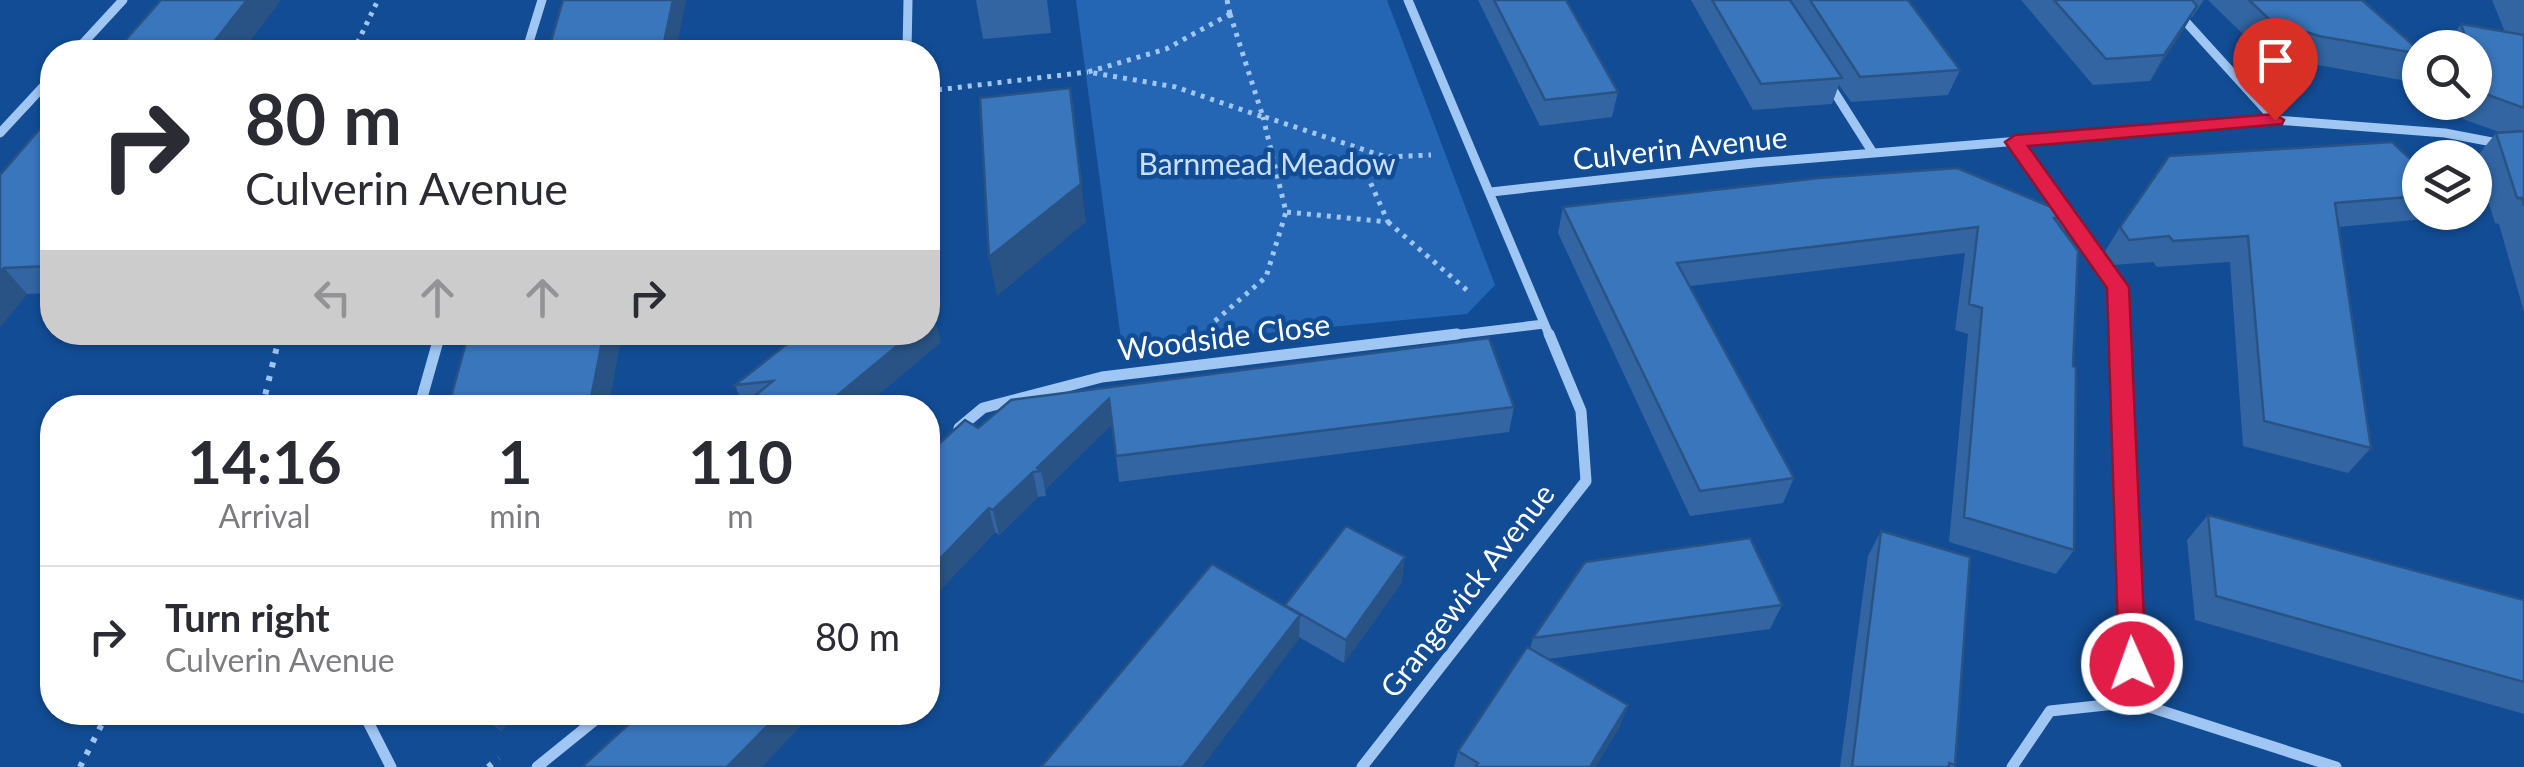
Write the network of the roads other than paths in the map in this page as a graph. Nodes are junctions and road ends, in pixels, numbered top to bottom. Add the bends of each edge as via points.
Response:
1 (124, 0) edge
2 (542, 0) edge
3 (908, 0) edge
4 (1408, 0) edge
5 (2166, 0) edge
6 (86, 40) edge
7 (530, 40) edge
8 (906, 40) edge
9 (1825, 76) edge
10 (40, 89) edge
11 (2275, 120) junction
12 (0, 133) edge
13 (2015, 142) junction
14 (2524, 148) edge
15 (1874, 153) junction
16 (1490, 192) junction
17 (1544, 324) junction
18 (437, 345) edge
19 (422, 395) edge
20 (942, 442) edge
21 (2134, 702) junction
22 (370, 725) edge
23 (589, 725) edge
24 (392, 767) edge
25 (537, 767) edge
26 (1362, 767) edge
27 (2012, 767) edge
28 (2336, 767) edge

1 - 6 street
2 - 7 street
3 - 8 street
4 - 16 street, Grangewick Avenue
5 - 11 street
9 - 15 street
10 - 12 street
11 - 13 street, Culverin Avenue
11 - 14 street, Culverin Avenue via 2445,133
13 - 15 street, Culverin Avenue
13 - 21 street via 2118,287
15 - 16 street, Culverin Avenue
16 - 17 street, Grangewick Avenue
17 - 20 street, Woodside Close via 1102,377 984,408
17 - 26 street, Grangewick Avenue via 1581,411 1586,482
18 - 19 street
21 - 27 street via 2050,711
21 - 28 street
22 - 24 street
23 - 25 street

